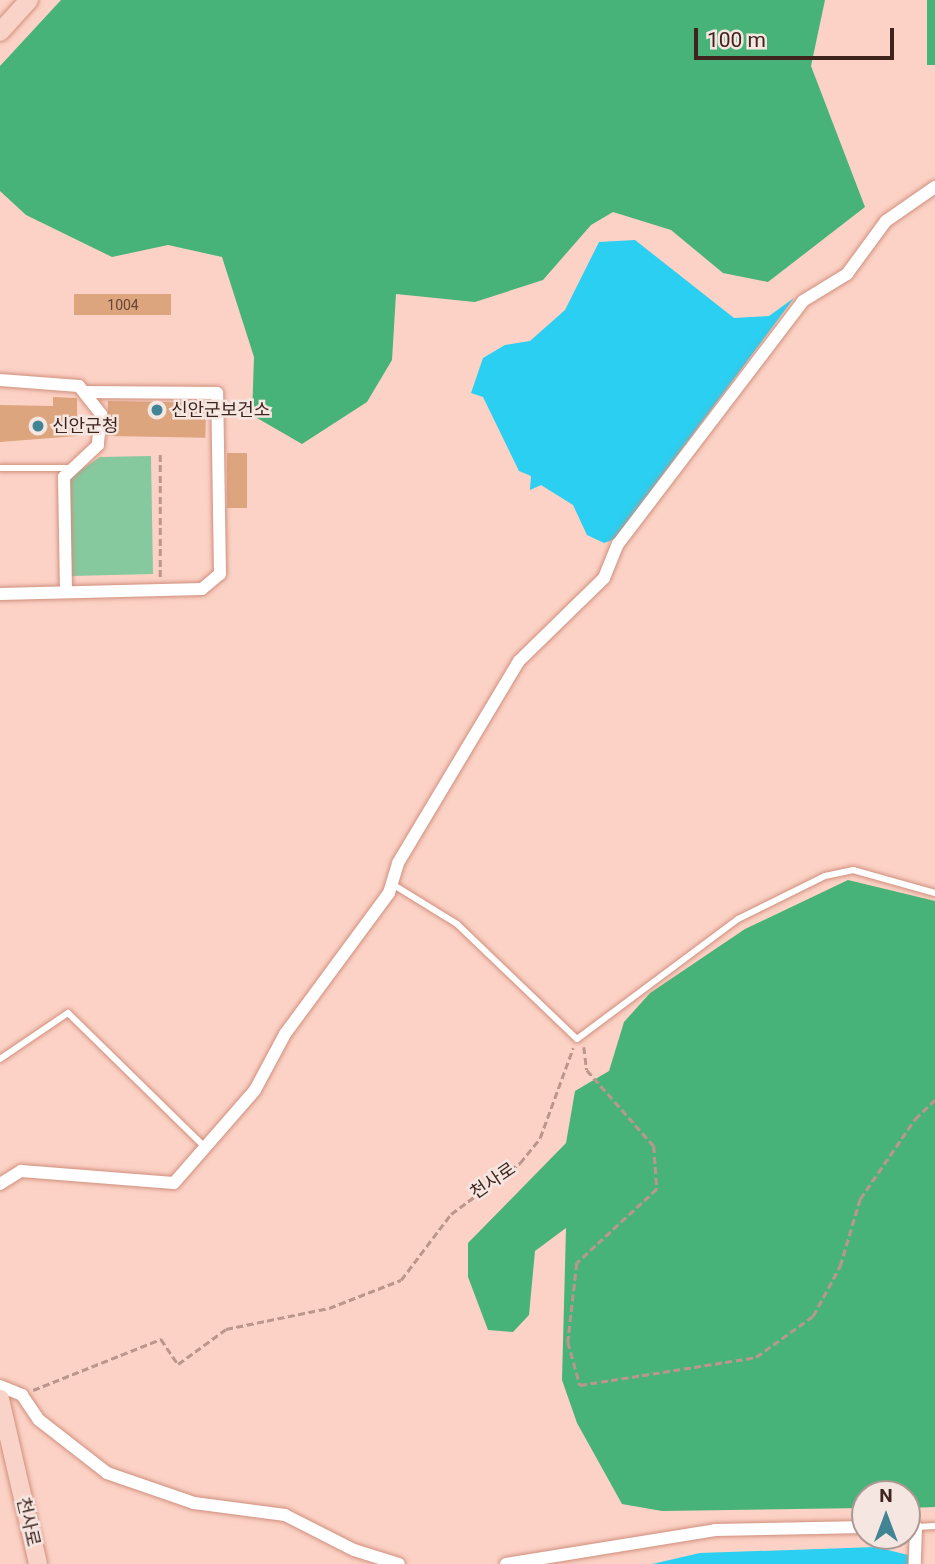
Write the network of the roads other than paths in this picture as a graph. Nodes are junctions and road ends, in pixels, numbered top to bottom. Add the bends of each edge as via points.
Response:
1 (29, 0) edge
2 (0, 32) edge
3 (935, 187) edge
4 (0, 380) edge
5 (87, 392) junction
6 (0, 468) edge
7 (70, 468) junction
8 (66, 592) junction
9 (0, 594) edge
10 (391, 884) junction
11 (935, 893) edge
12 (0, 1059) edge
13 (203, 1145) junction
14 (0, 1184) edge
15 (0, 1386) edge
16 (0, 1399) edge
17 (851, 1527) edge
18 (38, 1564) edge
19 (399, 1564) edge
20 (506, 1564) edge

1 - 2 main road
3 - 10 street via 886,221 847,274 803,301 618,544 604,578 519,661 455,762
4 - 5 street via 49,379
5 - 7 street via 101,414 102,430 90,458
5 - 8 street via 218,395 220,574 202,589
6 - 7 lane
7 - 8 street via 64,477
8 - 9 street
10 - 11 lane via 457,924 579,1037 738,919 825,876 853,870
10 - 13 street via 285,1034 255,1090
12 - 13 lane via 68,1013
13 - 14 street via 174,1183 22,1171
15 - 19 street via 22,1395 39,1420 107,1473 194,1503 285,1515 354,1550
16 - 18 main road, 천사로
17 - 20 street via 715,1530

